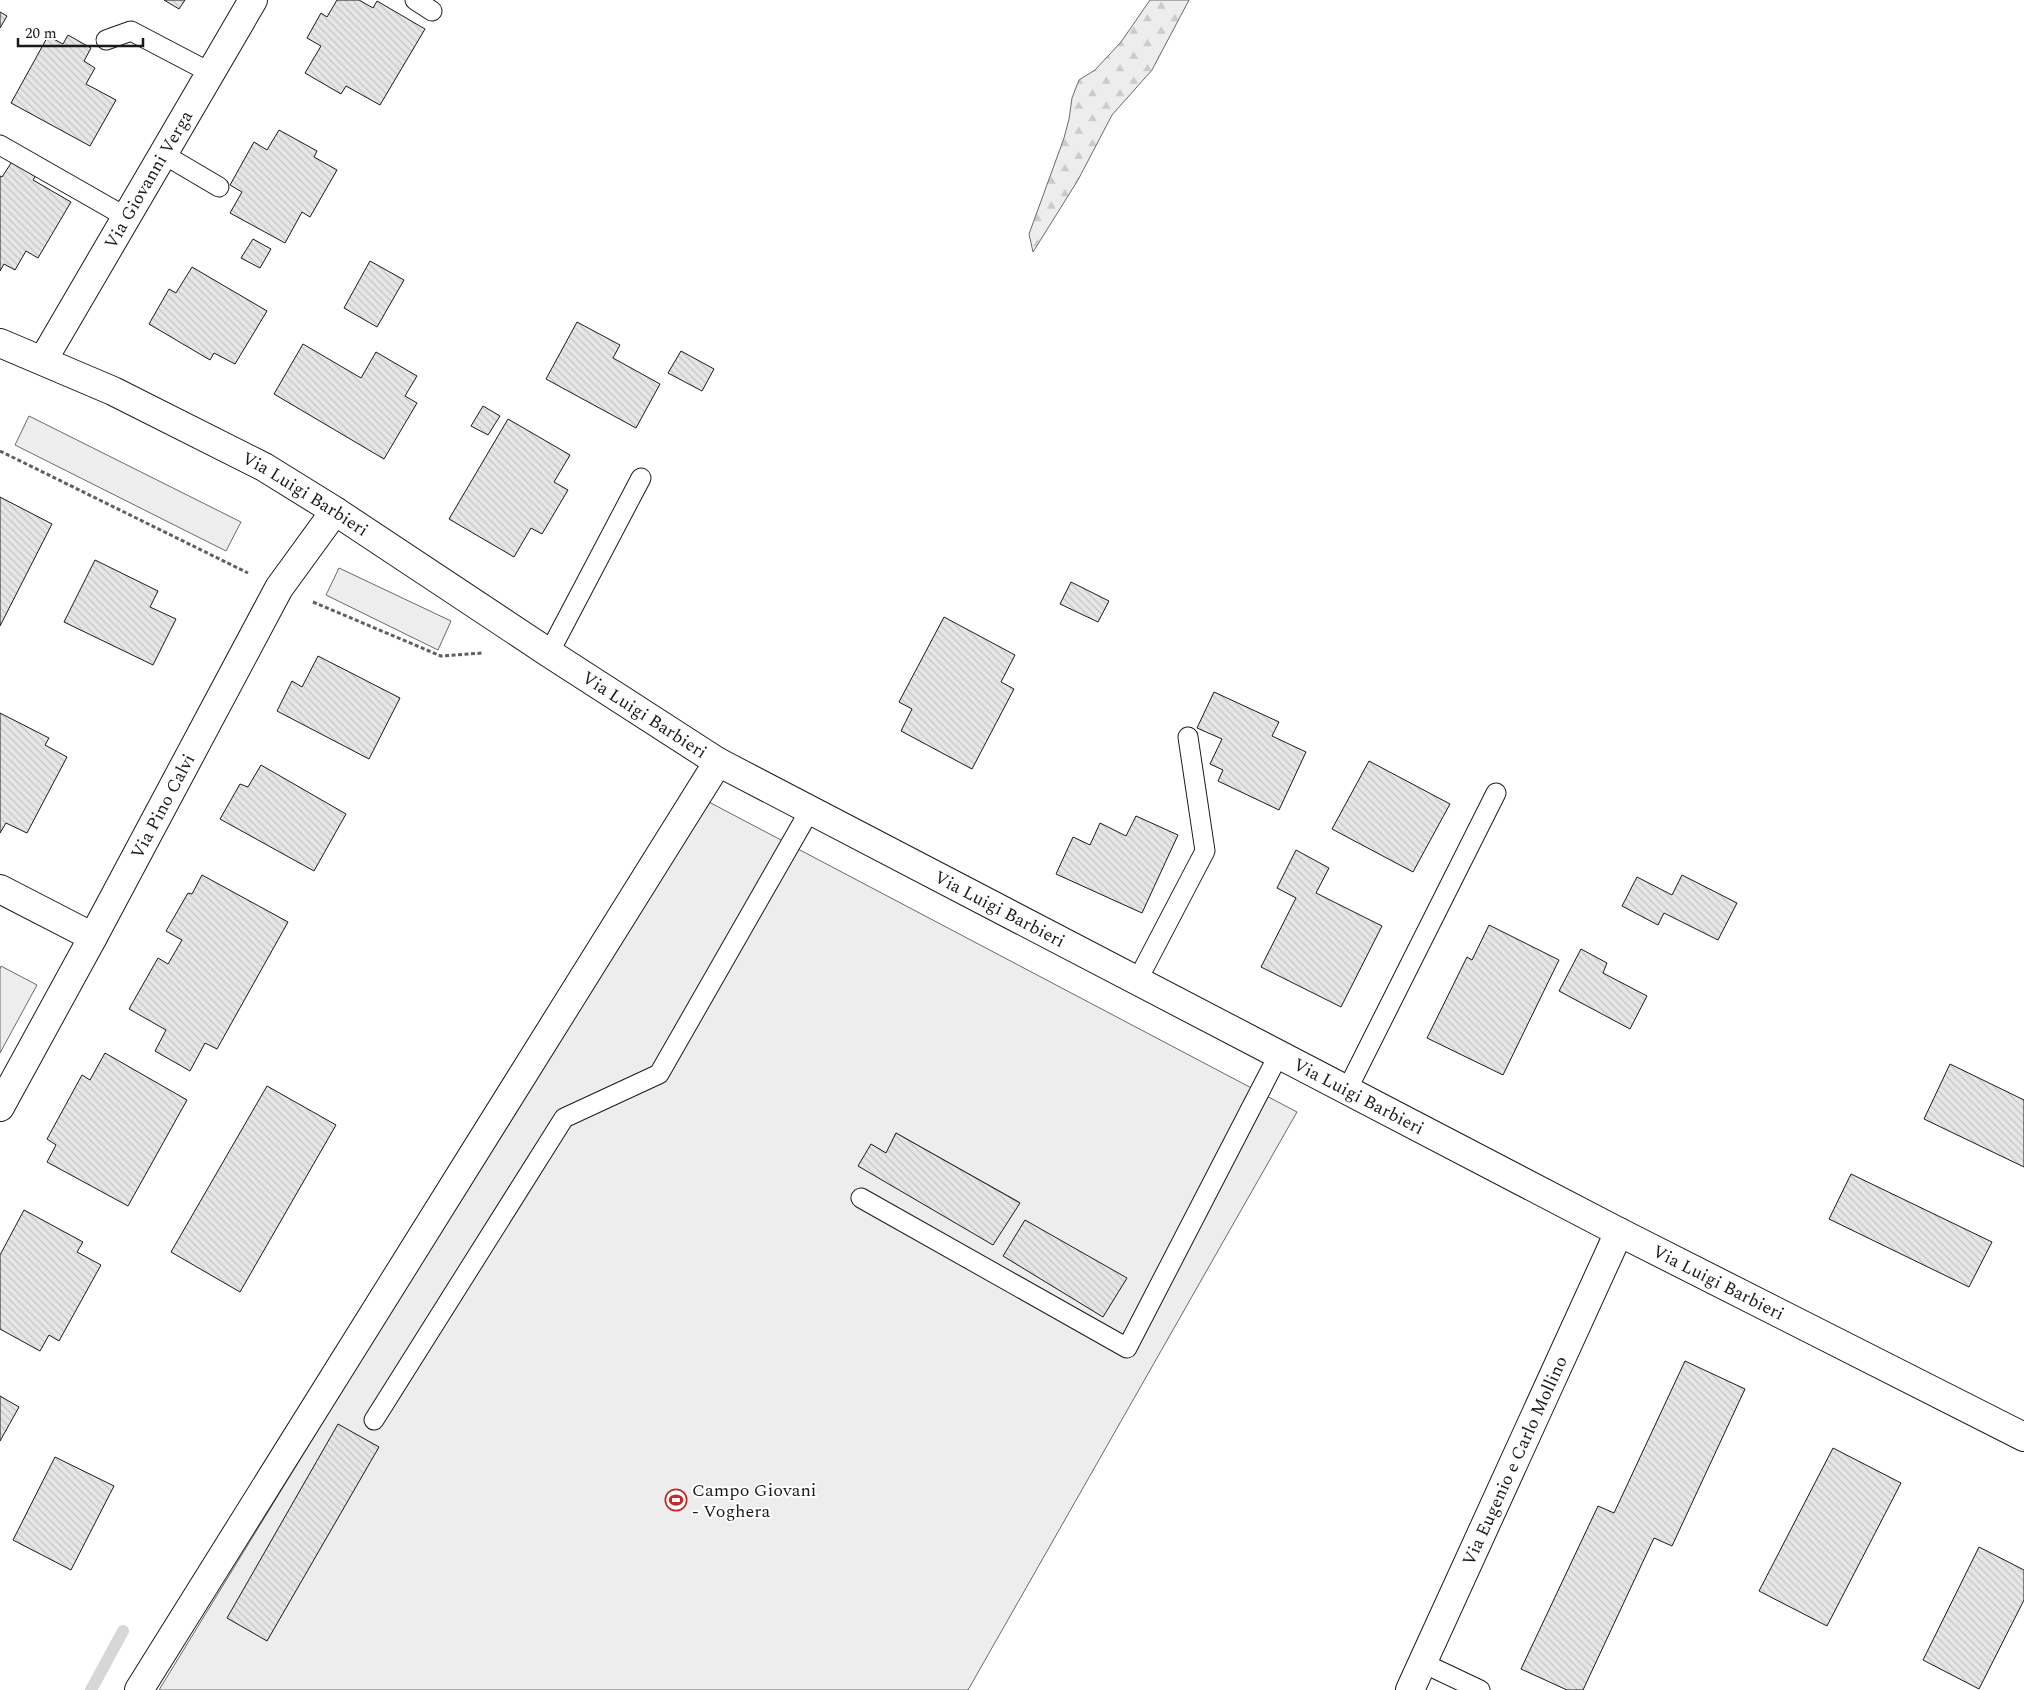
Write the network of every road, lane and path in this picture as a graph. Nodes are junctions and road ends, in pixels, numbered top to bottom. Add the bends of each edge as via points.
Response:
1 (253, 0) edge
2 (415, 0) edge
3 (432, 11) dead end
4 (106, 40) dead end
5 (211, 73) junction
6 (0, 145) edge
7 (163, 154) junction
8 (219, 187) dead end
9 (126, 217) junction
10 (0, 343) edge
11 (43, 360) junction
12 (0, 451) edge
13 (641, 478) dead end
14 (335, 510) junction
15 (279, 588) junction
16 (489, 653) dead end
17 (549, 654) junction
18 (1188, 737) dead end
19 (718, 762) junction
20 (1496, 793) dead end
21 (810, 810) junction
22 (0, 889) edge
23 (93, 937) junction
24 (1137, 980) junction
25 (1279, 1054) junction
26 (1347, 1090) junction
27 (0, 1107) edge
28 (861, 1198) dead end
29 (1619, 1232) junction
30 (374, 1420) dead end
31 (2024, 1437) edge
32 (1423, 1663) junction
33 (139, 1690) edge
34 (1410, 1690) edge
35 (1480, 1690) edge

1 - 5 street, Via Giovanni Verga
2 - 3 lane
4 - 5 lane via 131,31
5 - 7 street, Via Giovanni Verga
6 - 9 lane
7 - 8 lane
7 - 9 street, Via Giovanni Verga
9 - 11 street, Via Giovanni Verga
10 - 11 street, Via Luigi Barbieri
11 - 14 street, Via Luigi Barbieri via 113,391 264,467
12 - 15 path
13 - 17 lane
14 - 15 street, Via Pino Calvi
14 - 17 street, Via Luigi Barbieri
15 - 16 path via 441,656
15 - 23 street, Via Pino Calvi
17 - 19 street, Via Luigi Barbieri
18 - 24 lane via 1205,851
19 - 21 street, Via Luigi Barbieri
19 - 33 street
20 - 26 lane
21 - 24 street, Via Luigi Barbieri
21 - 30 lane via 659,1074 564,1118
22 - 23 street
23 - 27 street, Via Pino Calvi
24 - 25 street, Via Luigi Barbieri
25 - 26 street, Via Luigi Barbieri
25 - 28 lane via 1127,1348
26 - 29 street, Via Luigi Barbieri
29 - 31 street, Via Luigi Barbieri
29 - 32 street, Via Eugenio e Carlo Mollino
32 - 34 street, Via Eugenio e Carlo Mollino
32 - 35 lane

